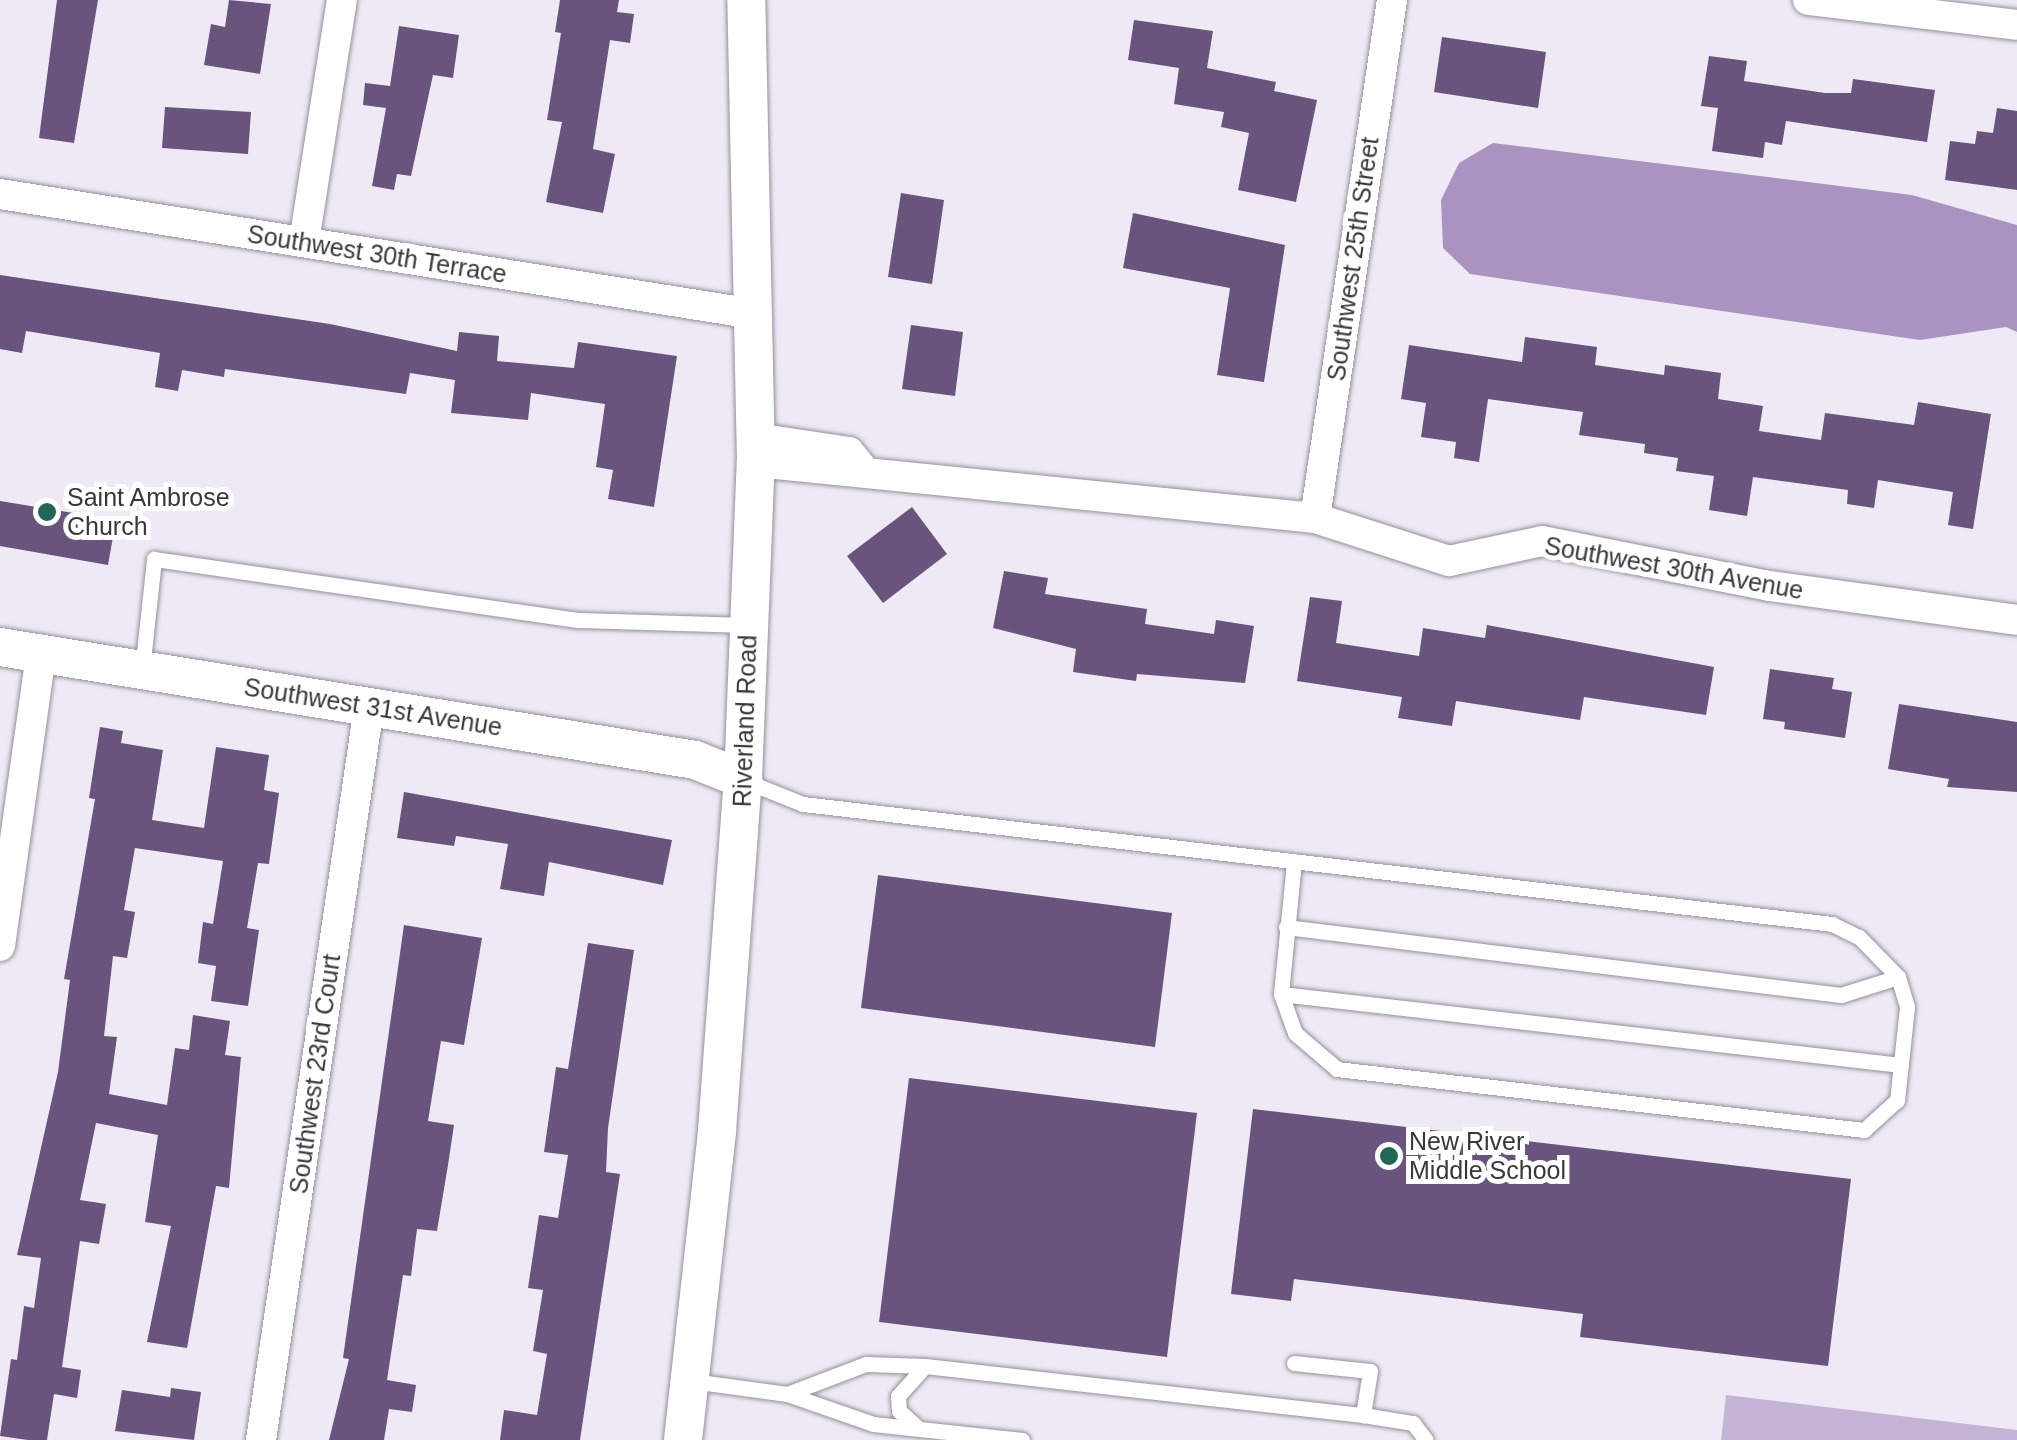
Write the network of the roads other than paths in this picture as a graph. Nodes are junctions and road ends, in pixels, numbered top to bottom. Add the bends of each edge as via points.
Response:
1 (342, 0) edge
2 (746, 0) edge
3 (1392, 0) edge
4 (1808, 0) edge
5 (2017, 25) edge
6 (0, 194) edge
7 (304, 242) junction
8 (754, 314) junction
9 (756, 450) junction
10 (1315, 518) junction
11 (2017, 620) edge
12 (748, 625) junction
13 (0, 647) edge
14 (41, 654) junction
15 (142, 670) junction
16 (368, 707) junction
17 (743, 780) junction
18 (1294, 862) junction
19 (1286, 927) junction
20 (0, 946) edge
21 (1898, 978) junction
22 (1281, 994) junction
23 (1901, 1065) junction
24 (1294, 1363) dead end
25 (925, 1366) junction
26 (692, 1380) junction
27 (788, 1394) junction
28 (1363, 1415) junction
29 (918, 1428) junction
30 (261, 1440) edge
31 (683, 1440) edge
32 (1022, 1440) edge
33 (1426, 1440) edge

1 - 7 street
2 - 8 street, Riverland Road
3 - 10 street, Southwest 25th Street
4 - 5 street
6 - 7 street, Southwest 30th Terrace
7 - 8 street, Southwest 30th Terrace
8 - 9 street, Riverland Road
9 - 10 street, Southwest 30th Avenue via 849,452 862,468
9 - 12 street, Riverland Road
10 - 11 street, Southwest 30th Avenue via 1449,562 1542,541 1768,586
12 - 15 lane via 579,620 154,559
12 - 17 street, Riverland Road
13 - 14 street, Southwest 31st Avenue
14 - 15 street, Southwest 31st Avenue
14 - 20 street
15 - 16 street, Southwest 31st Avenue
16 - 17 street, Southwest 31st Avenue via 696,760
16 - 30 street, Southwest 23rd Court
17 - 18 lane via 802,804
17 - 26 street, Riverland Road
18 - 19 lane
18 - 21 lane via 1832,924 1859,937
19 - 21 lane via 1841,996
19 - 22 lane
21 - 23 lane via 1907,1008
22 - 23 lane
22 - 23 lane via 1295,1033 1337,1068 1844,1128 1864,1130 1896,1100
24 - 28 lane via 1370,1371
25 - 27 lane via 866,1364
25 - 28 lane
25 - 29 lane via 898,1396 899,1411
26 - 27 lane
26 - 31 street, Riverland Road
27 - 29 lane via 873,1424
28 - 33 lane via 1413,1423
29 - 32 lane

